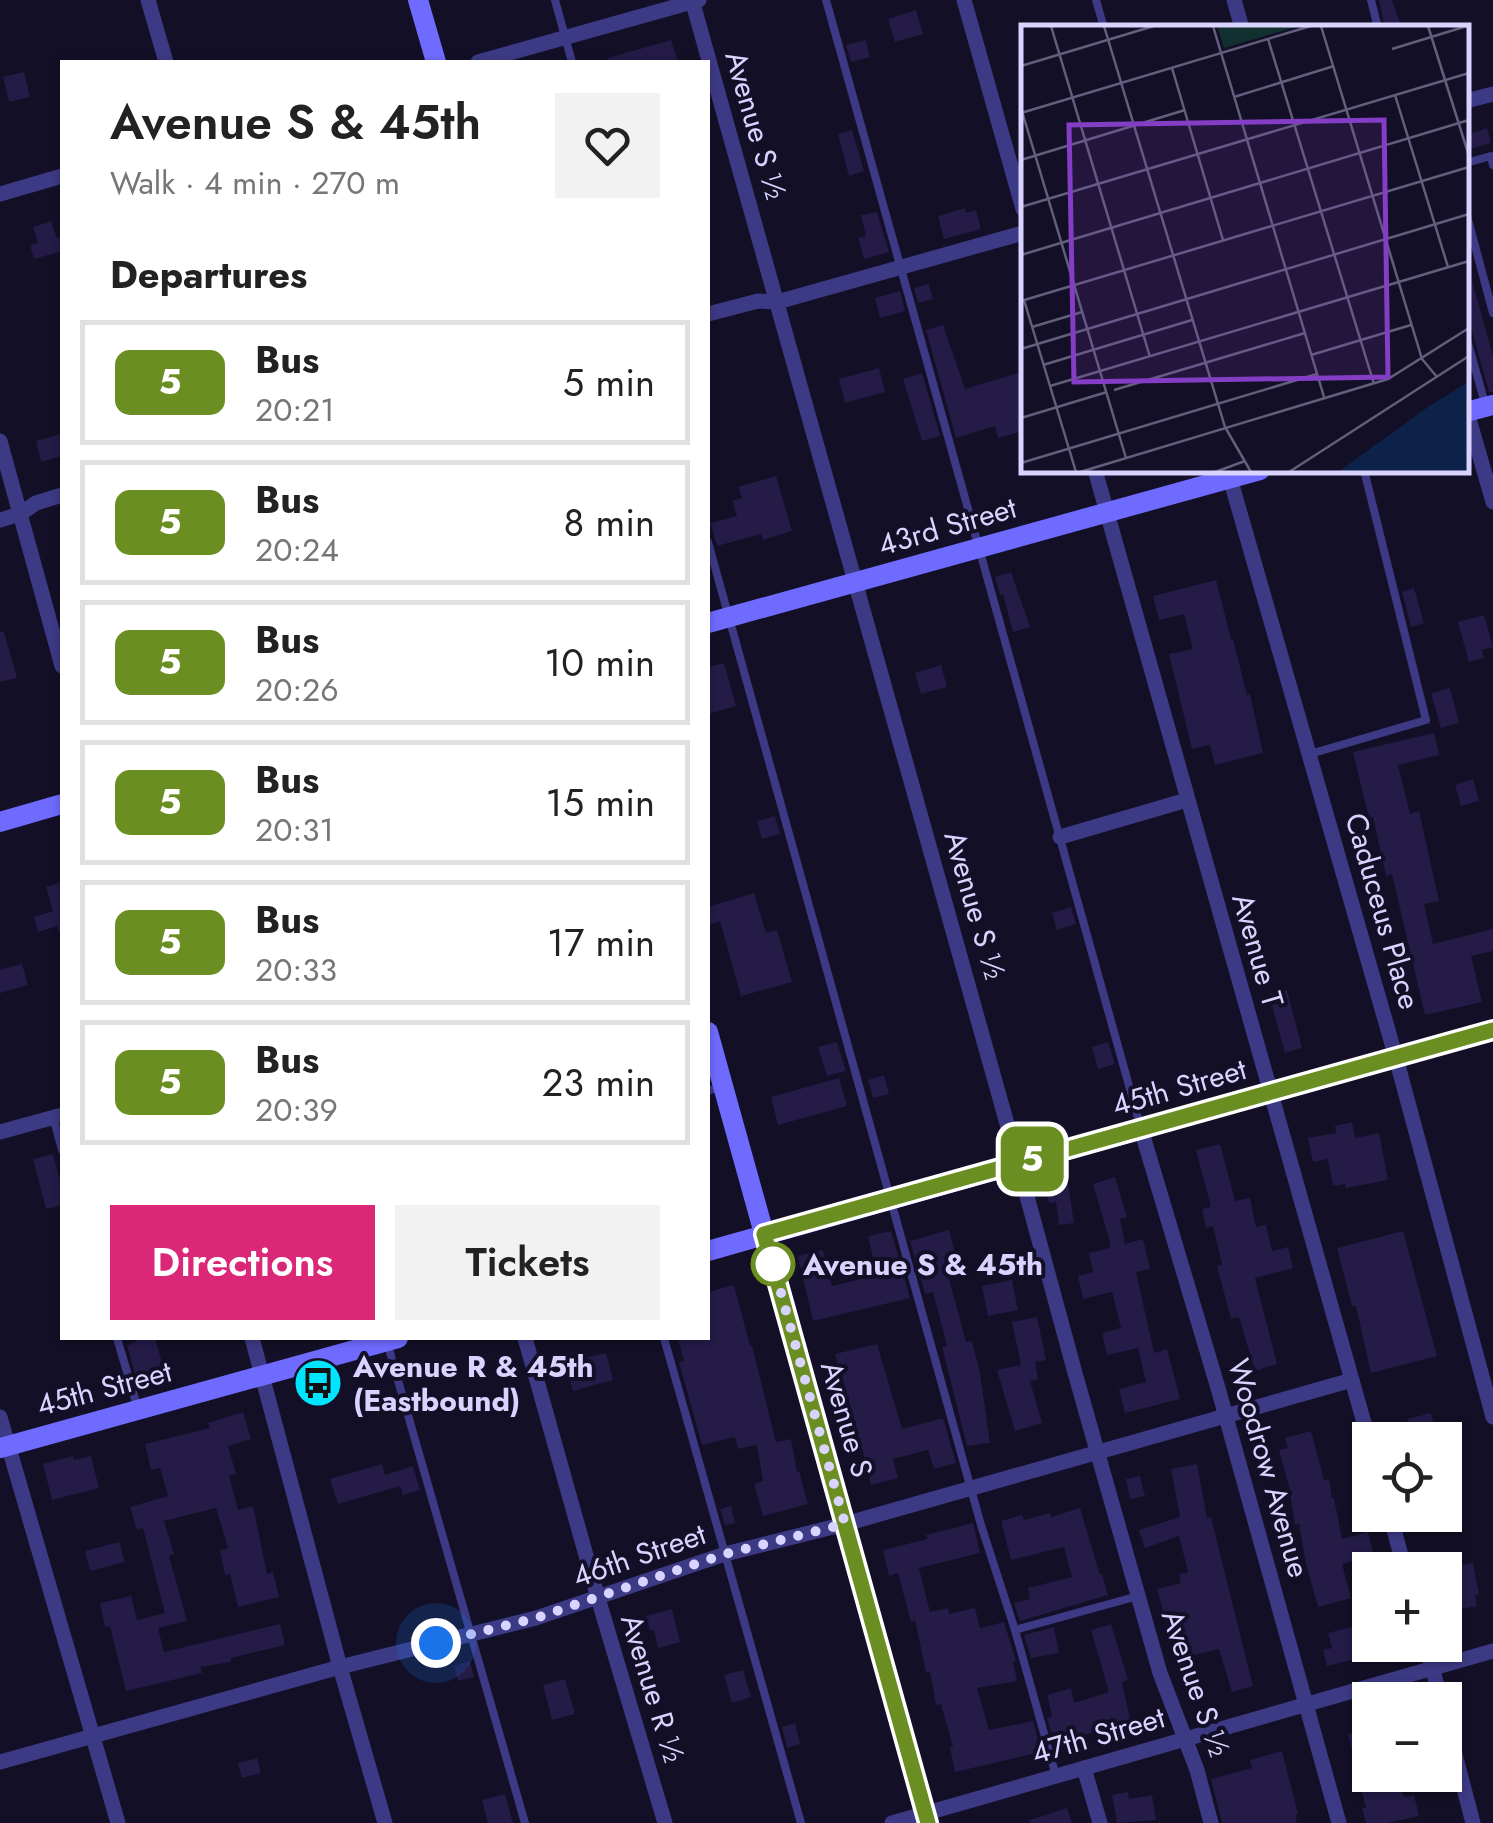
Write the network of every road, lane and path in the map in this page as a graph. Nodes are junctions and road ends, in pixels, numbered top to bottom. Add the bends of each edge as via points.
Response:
1 (148, 0) edge
2 (418, 0) edge
3 (554, 0) edge
4 (826, 0) edge
5 (964, 0) edge
6 (1096, 0) edge
7 (1234, 0) edge
8 (1371, 0) edge
9 (695, 1) edge
10 (1103, 25) edge
11 (1241, 25) edge
12 (1377, 25) edge
13 (566, 38) junction
14 (165, 60) edge
15 (435, 60) edge
16 (485, 60) edge
17 (572, 60) edge
18 (1493, 94) edge
19 (1468, 100) edge
20 (1468, 162) edge
21 (1493, 164) edge
22 (60, 179) edge
23 (0, 194) edge
24 (1021, 202) edge
25 (1468, 219) edge
26 (1021, 234) edge
27 (900, 268) junction
28 (777, 302) junction
29 (710, 313) edge
30 (1493, 313) edge
31 (1468, 348) edge
32 (1478, 409) edge
33 (0, 441) edge
34 (1096, 472) edge
35 (1364, 472) edge
36 (1230, 474) edge
37 (60, 496) edge
38 (1493, 502) edge
39 (1107, 512) junction
40 (20, 514) junction
41 (0, 520) edge
42 (979, 548) junction
43 (710, 558) edge
44 (855, 582) junction
45 (718, 620) edge
46 (60, 659) edge
47 (1310, 754) junction
48 (1187, 800) junction
49 (60, 805) edge
50 (0, 822) edge
51 (1060, 837) junction
52 (1493, 1030) edge
53 (710, 1048) edge
54 (1396, 1058) junction
55 (715, 1089) edge
56 (1270, 1093) junction
57 (58, 1116) edge
58 (1141, 1129) junction
59 (0, 1132) edge
60 (1018, 1163) junction
61 (892, 1199) junction
62 (764, 1234) junction
63 (710, 1249) edge
64 (118, 1340) edge
65 (253, 1340) edge
66 (383, 1340) edge
67 (391, 1340) edge
68 (525, 1340) edge
69 (665, 1340) edge
70 (262, 1375) junction
71 (1352, 1380) junction
72 (138, 1410) junction
73 (0, 1416) edge
74 (1226, 1416) junction
75 (1493, 1417) edge
76 (1364, 1422) edge
77 (4, 1447) edge
78 (1098, 1453) junction
79 (971, 1488) junction
80 (845, 1524) junction
81 (725, 1554) junction
82 (1138, 1596) junction
83 (598, 1598) junction
84 (1015, 1630) junction
85 (471, 1635) junction
86 (1493, 1651) edge
87 (1430, 1662) edge
88 (340, 1667) junction
89 (1432, 1668) junction
90 (1436, 1682) edge
91 (1306, 1704) junction
92 (93, 1736) junction
93 (1185, 1738) junction
94 (0, 1762) edge
95 (1084, 1768) junction
96 (1056, 1776) junction
97 (1462, 1781) edge
98 (927, 1818) edge
99 (118, 1823) edge
100 (385, 1823) edge
101 (525, 1823) edge
102 (665, 1823) edge
103 (801, 1823) edge
104 (892, 1823) edge
105 (1100, 1823) edge
106 (1211, 1823) edge
107 (1339, 1823) edge
108 (1473, 1823) edge

1 - 14 street
2 - 15 main road
3 - 13 lane
4 - 27 lane
5 - 24 street
6 - 10 lane
7 - 11 street
8 - 12 lane
9 - 13 street
9 - 28 street, Avenue S ½
13 - 16 street
13 - 17 lane
18 - 19 street
20 - 21 lane via 1490,156
22 - 23 street
25 - 30 lane
26 - 27 street
27 - 28 street
27 - 42 lane
28 - 29 street
28 - 44 street, Avenue S ½
31 - 32 lane
32 - 38 street
33 - 40 street
34 - 39 street, Avenue T
35 - 47 lane via 1426,720
36 - 39 main road, 43rd Street
36 - 47 street, Caduceus Place
37 - 40 street
39 - 42 main road, 43rd Street
39 - 48 street, Avenue T
40 - 41 street
40 - 46 street
42 - 44 main road, 43rd Street
42 - 51 lane
43 - 45 lane
44 - 45 main road, 43rd Street
44 - 60 street, Avenue S ½
45 - 61 lane
47 - 54 street, Caduceus Place
48 - 51 street
48 - 56 street, Avenue T
49 - 50 main road
51 - 58 lane
52 - 54 main road, 45th Street
53 - 55 main road, Avenue S
54 - 56 main road, 45th Street
54 - 75 street, Caduceus Place
55 - 62 main road, Avenue S
56 - 58 main road, 45th Street
56 - 71 street, Avenue T
57 - 59 street
58 - 60 main road, 45th Street
58 - 74 street, Woodrow Avenue
60 - 61 main road, 45th Street
60 - 78 street, Avenue S ½
61 - 62 main road, 45th Street
61 - 79 lane
62 - 63 main road, 45th Street
62 - 80 main road, Avenue S
64 - 72 lane
65 - 70 street
66 - 70 main road, 45th Street
67 - 85 lane
68 - 83 street, Avenue R ½
69 - 81 lane
70 - 72 main road, 45th Street
70 - 88 street
71 - 74 street, 46th Street
71 - 76 street, Avenue T
72 - 77 main road, 45th Street
73 - 77 street
74 - 78 street, 46th Street
74 - 91 street, Woodrow Avenue
77 - 92 street
78 - 79 street, 46th Street
78 - 82 street, Avenue S ½
79 - 80 street, 46th Street
79 - 84 lane
80 - 81 street, 46th Street
80 - 98 main road, Avenue S
81 - 83 street, 46th Street
81 - 103 lane
82 - 84 lane
82 - 93 street, Avenue S ½
83 - 85 street, 46th Street
83 - 102 street, Avenue R ½
84 - 96 lane
85 - 88 street, 46th Street
85 - 101 lane
86 - 89 street, 47th Street
87 - 89 street
88 - 92 street, 46th Street
88 - 100 street
89 - 90 street
89 - 91 street, 47th Street
91 - 93 street, 47th Street
91 - 107 street, Woodrow Avenue
92 - 94 street, 46th Street
92 - 99 street
93 - 95 street, 47th Street
93 - 106 street, Avenue S ½
95 - 96 street, 47th Street
95 - 105 street
96 - 98 street, 47th Street
97 - 108 street
98 - 104 street, 47th Street

